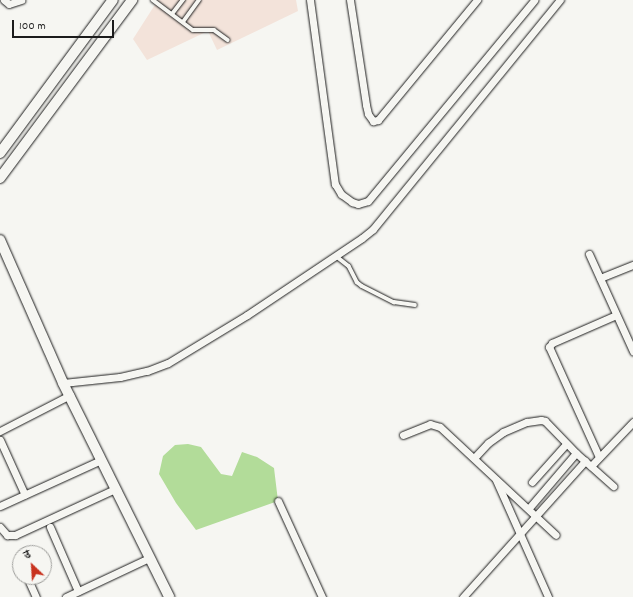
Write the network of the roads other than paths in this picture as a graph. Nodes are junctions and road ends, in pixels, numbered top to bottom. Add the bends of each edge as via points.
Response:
1 (4, 0) edge
2 (21, 0) edge
3 (113, 0) edge
4 (132, 0) edge
5 (153, 0) edge
6 (183, 0) edge
7 (199, 0) edge
8 (310, 0) edge
9 (350, 0) edge
10 (477, 0) edge
11 (534, 0) edge
12 (560, 0) edge
13 (172, 14) junction
14 (183, 22) junction
15 (228, 40) dead end
16 (0, 153) edge
17 (0, 178) edge
18 (0, 240) edge
19 (589, 254) dead end
20 (335, 256) junction
21 (633, 265) edge
22 (600, 278) junction
23 (415, 306) dead end
24 (616, 314) junction
25 (633, 351) edge
26 (63, 383) junction
27 (70, 395) junction
28 (633, 422) edge
29 (0, 431) edge
30 (403, 435) dead end
31 (0, 440) edge
32 (566, 444) junction
33 (576, 454) junction
34 (599, 457) junction
35 (474, 458) junction
36 (101, 460) junction
37 (585, 461) junction
38 (591, 466) junction
39 (495, 478) junction
40 (532, 482) dead end
41 (612, 486) dead end
42 (115, 489) junction
43 (25, 495) junction
44 (278, 501) dead end
45 (0, 506) edge
46 (529, 508) junction
47 (536, 515) junction
48 (0, 527) edge
49 (50, 527) dead end
50 (518, 534) junction
51 (556, 535) dead end
52 (149, 558) junction
53 (31, 585) edge
54 (78, 591) junction
55 (36, 597) edge
56 (66, 597) edge
57 (169, 597) edge
58 (322, 597) edge
59 (463, 597) edge
60 (548, 597) edge

1 - 2 street via 9,4
3 - 16 street
4 - 17 street
5 - 13 lane
6 - 13 lane
7 - 14 lane
8 - 11 street via 335,184 341,194 352,202 363,204
9 - 10 street via 366,105 373,121 378,120
12 - 20 street via 373,229
13 - 14 lane
14 - 15 lane via 193,30 211,30
18 - 26 street
19 - 22 street
20 - 23 lane via 346,263 362,286 394,302
20 - 26 street via 247,315 168,363 120,377
21 - 22 street
22 - 24 street
24 - 25 street
24 - 34 street via 552,343 549,347
26 - 27 street
27 - 29 street
27 - 36 street
28 - 34 street
30 - 35 street via 434,424
31 - 43 street
32 - 33 street
32 - 35 street via 545,421 536,420 503,432
32 - 40 street
33 - 37 street
33 - 46 street
34 - 38 street
35 - 39 street
36 - 42 street
36 - 43 street
37 - 38 street
37 - 47 street
38 - 41 street
39 - 46 street
39 - 50 street
42 - 48 street via 16,535 7,535
42 - 52 street
43 - 45 street
44 - 58 street
46 - 47 street
47 - 50 street
47 - 51 street
49 - 54 street
50 - 59 street
50 - 60 street
52 - 54 street
52 - 57 street
53 - 55 street
54 - 56 street

